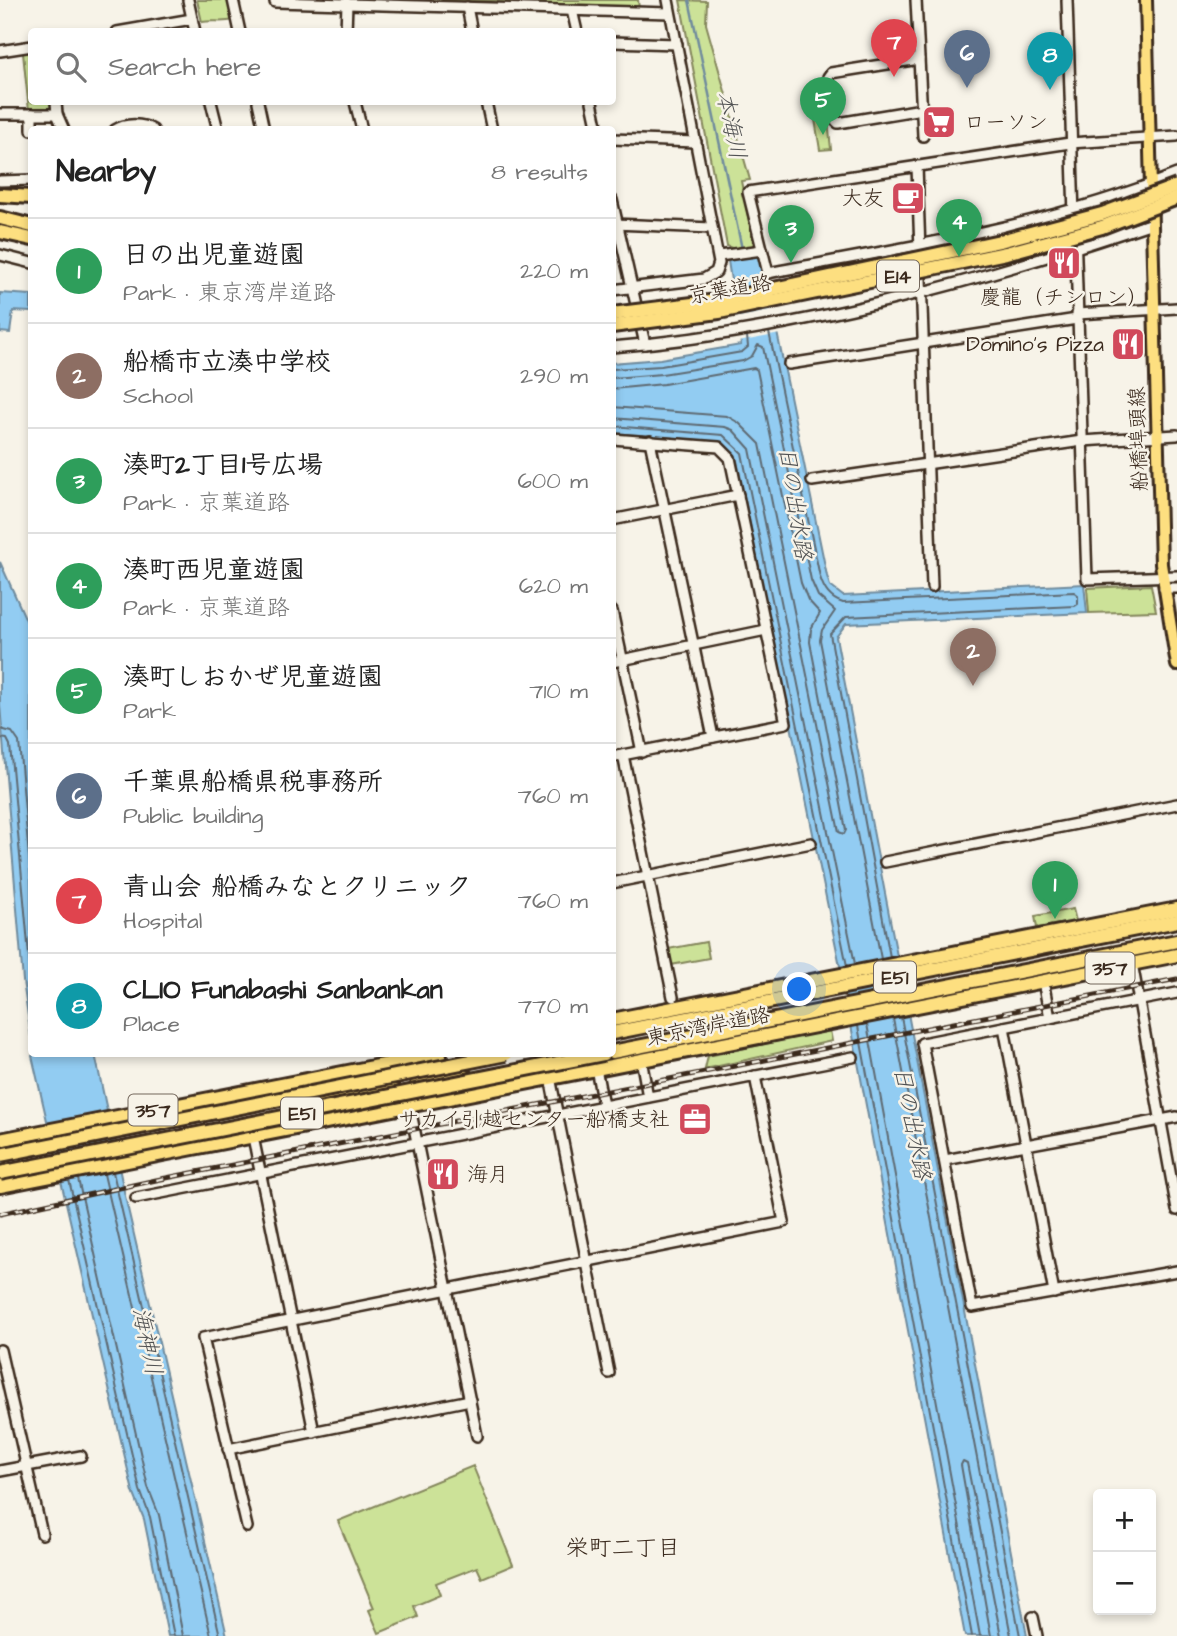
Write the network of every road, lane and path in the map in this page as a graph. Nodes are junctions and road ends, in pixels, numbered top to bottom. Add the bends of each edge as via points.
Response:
1 (188, 0) edge
2 (233, 0) edge
3 (275, 0) edge
4 (668, 0) edge
5 (916, 0) edge
6 (1067, 0) edge
7 (1146, 0) edge
8 (379, 2) edge
9 (346, 3) junction
10 (545, 5) edge
11 (467, 7) junction
12 (572, 10) junction
13 (670, 13) junction
14 (192, 19) junction
15 (140, 28) edge
16 (194, 28) edge
17 (239, 28) edge
18 (346, 28) edge
19 (471, 28) edge
20 (576, 28) edge
21 (616, 42) edge
22 (677, 44) junction
23 (28, 47) edge
24 (0, 51) edge
25 (919, 59) junction
26 (56, 105) edge
27 (212, 105) edge
28 (259, 105) edge
29 (356, 105) edge
30 (487, 105) edge
31 (593, 105) edge
32 (922, 109) junction
33 (0, 114) edge
34 (32, 114) junction
35 (57, 114) junction
36 (32, 126) edge
37 (62, 126) edge
38 (217, 126) edge
39 (263, 126) edge
40 (361, 126) edge
41 (491, 126) edge
42 (596, 126) edge
43 (1177, 135) edge
44 (923, 136) dead end
45 (1149, 137) junction
46 (616, 139) edge
47 (696, 142) junction
48 (1070, 143) junction
49 (917, 166) junction
50 (1177, 174) edge
51 (28, 180) edge
52 (0, 181) edge
53 (1150, 185) junction
54 (1177, 186) edge
55 (0, 195) edge
56 (28, 197) edge
57 (1177, 198) edge
58 (1074, 210) junction
59 (0, 218) edge
60 (1152, 223) junction
61 (616, 224) edge
62 (28, 225) edge
63 (616, 228) edge
64 (712, 228) junction
65 (0, 232) edge
66 (28, 238) edge
67 (919, 245) junction
68 (1075, 248) junction
69 (762, 250) junction
70 (0, 255) edge
71 (719, 257) junction
72 (28, 262) edge
73 (633, 288) junction
74 (616, 290) edge
75 (920, 293) junction
76 (1177, 308) edge
77 (1154, 309) junction
78 (616, 314) edge
79 (1077, 317) junction
80 (616, 325) edge
81 (923, 343) junction
82 (645, 344) junction
83 (616, 347) edge
84 (789, 364) dead end
85 (1157, 435) junction
86 (1177, 435) edge
87 (616, 439) edge
88 (650, 441) junction
89 (1082, 441) junction
90 (928, 463) junction
91 (812, 481) dead end
92 (738, 495) junction
93 (665, 510) junction
94 (616, 519) edge
95 (1177, 576) edge
96 (1163, 582) junction
97 (932, 587) dead end
98 (1177, 587) edge
99 (766, 630) junction
100 (693, 645) junction
101 (618, 661) edge
102 (1177, 665) edge
103 (713, 737) junction
104 (642, 751) junction
105 (623, 755) junction
106 (616, 756) edge
107 (1177, 804) edge
108 (811, 844) dead end
109 (885, 862) dead end
110 (649, 875) junction
111 (616, 882) edge
112 (1177, 909) edge
113 (1177, 921) edge
114 (1177, 941) edge
115 (1177, 955) edge
116 (1132, 963) junction
117 (1043, 981) junction
118 (1177, 993) edge
119 (673, 997) dead end
120 (1139, 1000) junction
121 (1049, 1018) junction
122 (616, 1019) edge
123 (1004, 1027) junction
124 (616, 1031) edge
125 (616, 1051) edge
126 (400, 1057) edge
127 (491, 1057) edge
128 (588, 1057) edge
129 (853, 1057) dead end
130 (641, 1059) junction
131 (596, 1068) junction
132 (755, 1076) junction
133 (550, 1077) junction
134 (532, 1081) junction
135 (254, 1090) junction
136 (648, 1097) junction
137 (603, 1105) junction
138 (411, 1106) junction
139 (558, 1114) junction
140 (1177, 1117) edge
141 (1161, 1120) junction
142 (33, 1133) junction
143 (0, 1134) edge
144 (253, 1137) junction
145 (0, 1140) edge
146 (418, 1142) junction
147 (1026, 1145) junction
148 (0, 1155) edge
149 (945, 1160) junction
150 (0, 1173) edge
151 (261, 1173) junction
152 (0, 1186) edge
153 (135, 1198) dead end
154 (1177, 1210) edge
155 (587, 1261) junction
156 (1177, 1271) edge
157 (447, 1289) junction
158 (1054, 1293) junction
159 (292, 1320) junction
160 (0, 1350) edge
161 (609, 1373) dead end
162 (470, 1400) junction
163 (314, 1432) junction
164 (477, 1436) dead end
165 (228, 1449) junction
166 (81, 1456) dead end
167 (27, 1466) junction
168 (0, 1472) edge
169 (247, 1527) dead end
170 (42, 1534) dead end
171 (1033, 1617) dead end
172 (1037, 1636) edge

1 - 14 street
2 - 17 street
3 - 9 street
4 - 13 street
5 - 25 street
6 - 48 street
7 - 45 main road, 船橋埠頭線
8 - 9 street
8 - 11 street
9 - 18 street
10 - 11 street
10 - 12 street
11 - 19 street
12 - 13 street
12 - 20 street
13 - 22 street
14 - 15 street
14 - 16 street
21 - 22 street
22 - 47 street
23 - 24 street
25 - 32 street
25 - 32 street via 828,77 838,123
26 - 35 street
27 - 38 street
28 - 39 street
29 - 40 street
30 - 41 street
31 - 42 street
32 - 44 street
33 - 34 street
34 - 35 street
34 - 36 street
35 - 37 street
43 - 45 street
45 - 48 street
45 - 53 main road, 船橋埠頭線
46 - 47 street
47 - 64 street
48 - 49 street
48 - 58 street
49 - 67 street
49 - 69 street via 748,192
50 - 53 street
51 - 52 street
53 - 58 street
53 - 60 main road, 船橋埠頭線
54 - 78 highway, 京葉道路 / E14, bridge via 1102,214 1000,241 717,301
55 - 56 highway
57 - 80 highway, 京葉道路 / E14, bridge via 1102,227 994,256 719,312
58 - 67 street
58 - 68 street
59 - 62 highway
60 - 68 street
60 - 77 main road, 船橋埠頭線
61 - 64 street
63 - 73 street
64 - 71 street
65 - 66 highway
67 - 69 street via 768,273
67 - 75 street
68 - 75 street
68 - 79 street
69 - 71 street
70 - 72 street
71 - 73 street via 716,272 704,279
73 - 74 street
73 - 82 street
75 - 81 street
75 - 82 street via 735,332
76 - 77 street
77 - 79 street
77 - 85 main road, 船橋埠頭線
79 - 81 street
79 - 89 street
81 - 84 street
81 - 90 street
82 - 83 street
85 - 86 street
85 - 89 street
85 - 96 main road, 船橋埠頭線
87 - 88 street
88 - 92 street via 719,447 730,458
88 - 93 street
89 - 90 street
89 - 96 street via 1087,579
90 - 91 street
90 - 97 street
92 - 93 street
92 - 99 street
93 - 94 street
93 - 100 street
95 - 96 street
96 - 98 street
96 - 102 main road, 船橋埠頭線
99 - 100 street
99 - 103 street via 786,723
100 - 101 street
100 - 103 street
101 - 104 street
103 - 104 street
104 - 105 street
105 - 106 street
105 - 110 street
107 - 109 street
108 - 110 street
110 - 111 street
110 - 119 street
112 - 122 highway, 東京湾岸道路 / 357
113 - 124 highway, E51
114 - 125 highway, E51
115 - 116 highway, 東京湾岸道路 / 357
116 - 117 highway, 東京湾岸道路 / 357
116 - 120 street
117 - 121 street
117 - 130 highway, 東京湾岸道路 / 357
118 - 120 street
120 - 121 street
120 - 141 street
121 - 123 street
123 - 147 street
123 - 149 street via 922,1043
126 - 134 highway via 416,1079 459,1072 477,1085
126 - 135 highway, 357
126 - 138 street
127 - 148 highway, E51, bridge
128 - 150 highway, E51, bridge
129 - 132 street
130 - 131 highway, 東京湾岸道路 / 357
130 - 136 street
131 - 133 highway, 東京湾岸道路 / 357
131 - 137 street
132 - 136 street
132 - 155 street via 784,1222
133 - 134 highway, 東京湾岸道路 / 357
133 - 139 street
134 - 138 highway, 東京湾岸道路 / 357
135 - 138 highway via 295,1093 307,1105 387,1090 395,1091
135 - 142 highway, 357
136 - 137 street
137 - 139 street
138 - 144 highway, 東京湾岸道路 / 357
138 - 146 street
139 - 146 street
139 - 155 street
140 - 141 street
141 - 147 street
141 - 154 street
142 - 143 highway, 357
142 - 145 highway, 357
144 - 151 street
144 - 152 highway, 東京湾岸道路 / 357
146 - 151 street
146 - 157 street
147 - 149 street
147 - 158 street
149 - 158 street via 972,1307
151 - 153 street
151 - 159 street
155 - 157 street
155 - 161 street
156 - 158 street
157 - 159 street
157 - 162 street
159 - 163 street
159 - 165 street via 203,1338
160 - 167 street
162 - 163 street
162 - 164 street
163 - 165 street
165 - 169 street
166 - 167 street
167 - 168 street
167 - 170 street
171 - 172 street

